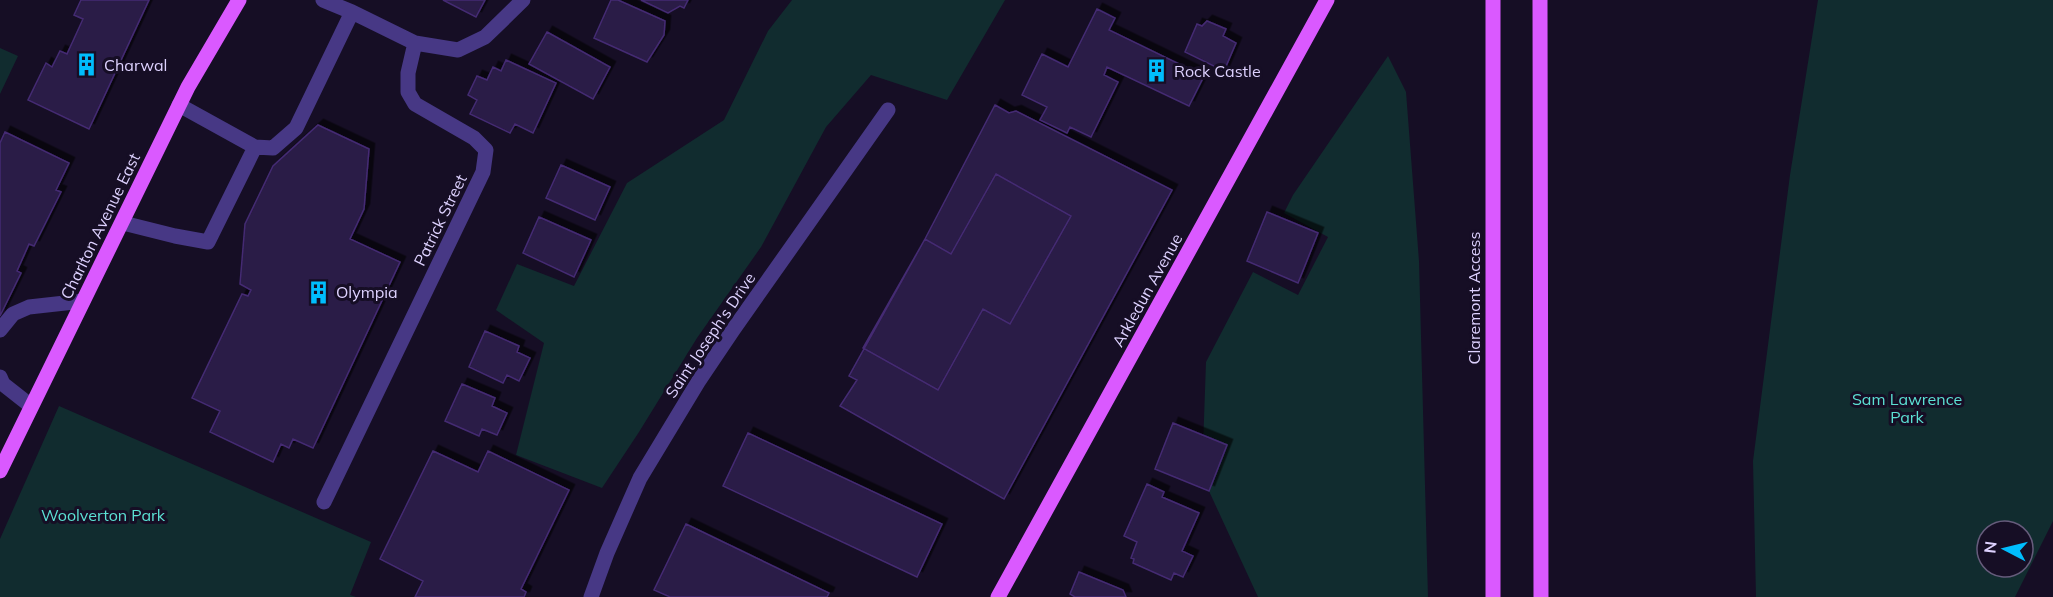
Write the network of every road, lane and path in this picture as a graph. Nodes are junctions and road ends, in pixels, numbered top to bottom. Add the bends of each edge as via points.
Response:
1 (239, 0) edge
2 (322, 0) edge
3 (523, 0) edge
4 (1327, 0) edge
5 (1492, 0) edge
6 (1540, 0) edge
7 (352, 12) junction
8 (415, 43) junction
9 (179, 105) junction
10 (888, 110) dead end
11 (255, 147) junction
12 (123, 223) junction
13 (83, 301) junction
14 (0, 330) edge
15 (0, 377) edge
16 (31, 405) junction
17 (0, 471) edge
18 (324, 502) dead end
19 (591, 597) edge
20 (998, 597) edge
21 (1493, 597) edge
22 (1541, 597) edge

1 - 9 main road, Charlton Avenue East
2 - 7 street
3 - 8 street via 484,37 458,50
4 - 20 main road, Arkledun Avenue
5 - 21 main road, Claremont Access
6 - 22 main road
7 - 8 street
7 - 11 street via 296,128 273,148
8 - 18 street, Patrick Street via 408,92 415,104 474,138 486,150 483,172
9 - 11 street
9 - 12 main road, Charlton Avenue East
10 - 19 street, Saint Joseph's Drive via 687,400 640,478
11 - 12 street via 208,242
12 - 13 main road, Charlton Avenue East
13 - 14 street via 29,307 13,314
13 - 16 main road, Charlton Avenue East
15 - 16 street via 3,384
16 - 17 main road, Charlton Avenue East

